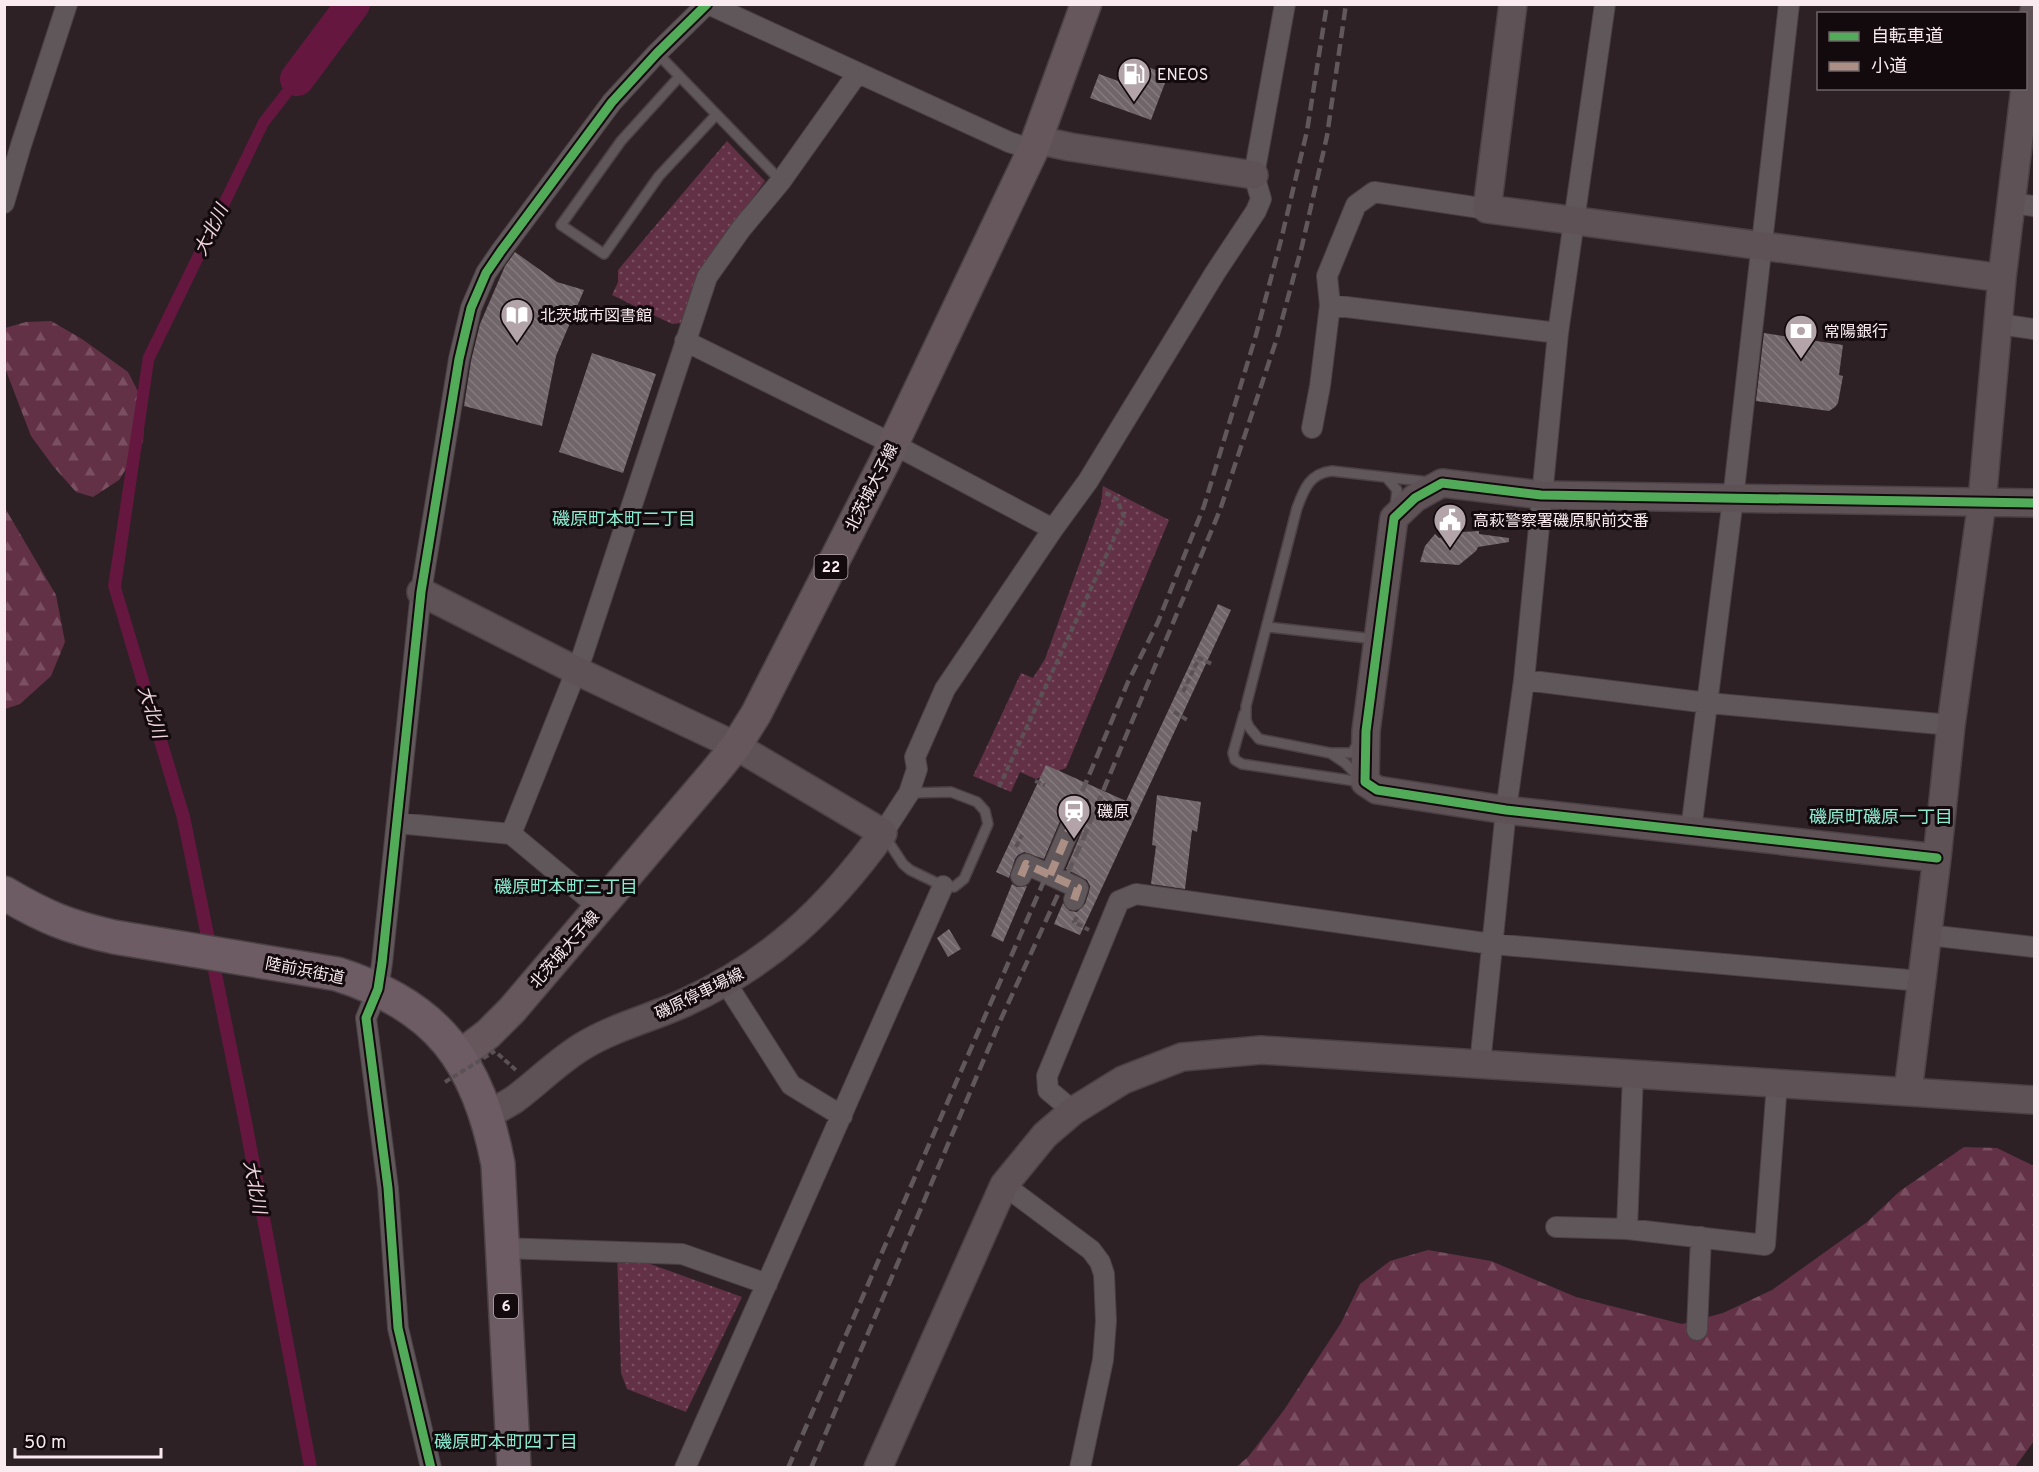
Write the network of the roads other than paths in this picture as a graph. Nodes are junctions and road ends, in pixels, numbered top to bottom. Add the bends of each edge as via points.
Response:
1 (67, 4) edge
2 (708, 4) edge
3 (1065, 4) edge
4 (1086, 4) edge
5 (1107, 4) edge
6 (1285, 4) edge
7 (1513, 4) edge
8 (1605, 4) edge
9 (1789, 4) edge
10 (2034, 11) edge
11 (657, 53) junction
12 (857, 74) junction
13 (680, 77) junction
14 (2028, 80) edge
15 (1057, 88) junction
16 (716, 115) junction
17 (1035, 145) junction
18 (1254, 175) junction
19 (781, 181) junction
20 (4, 203) edge
21 (2023, 204) edge
22 (1487, 209) junction
23 (1574, 220) junction
24 (1760, 246) junction
25 (2002, 278) junction
26 (1330, 305) junction
27 (1999, 324) junction
28 (2034, 329) edge
29 (1558, 333) junction
30 (685, 341) junction
31 (1312, 428) dead end
32 (893, 444) junction
33 (1387, 478) junction
34 (1442, 483) junction
35 (1541, 495) junction
36 (1733, 499) junction
37 (1982, 502) junction
38 (2034, 503) edge
39 (1394, 518) junction
40 (1053, 529) junction
41 (421, 592) junction
42 (1267, 627) junction
43 (1377, 639) junction
44 (577, 671) junction
45 (1524, 680) junction
46 (1708, 702) junction
47 (1245, 706) junction
48 (1951, 726) junction
49 (1366, 731) junction
50 (736, 746) junction
51 (1330, 753) junction
52 (1365, 782) junction
53 (909, 793) junction
54 (1079, 807) dead end
55 (1506, 810) junction
56 (397, 823) junction
57 (1691, 830) junction
58 (883, 833) junction
59 (511, 834) junction
60 (1937, 858) junction
61 (1025, 873) dead end
62 (1050, 875) junction
63 (943, 886) junction
64 (4, 893) edge
65 (1073, 895) dead end
66 (600, 908) junction
67 (1928, 934) junction
68 (1492, 944) junction
69 (2034, 947) edge
70 (1921, 981) junction
71 (726, 982) junction
72 (378, 989) junction
73 (1480, 1064) junction
74 (452, 1069) junction
75 (1634, 1074) junction
76 (1777, 1083) junction
77 (1908, 1091) junction
78 (2034, 1100) edge
79 (1073, 1111) junction
80 (487, 1115) junction
81 (842, 1116) junction
82 (1004, 1185) junction
83 (1556, 1227) dead end
84 (1627, 1229) junction
85 (1701, 1237) junction
86 (503, 1248) junction
87 (767, 1284) junction
88 (1697, 1330) dead end
89 (431, 1467) edge
90 (514, 1467) edge
91 (685, 1467) edge
92 (878, 1467) edge
93 (1080, 1467) edge

1 - 20 street
2 - 11 street
2 - 12 street
3 - 15 main road via 1051,54
4 - 15 main road, 北茨城大子線 / 22
5 - 15 main road via 1092,45
6 - 18 street
7 - 22 street
8 - 23 street
9 - 24 street
10 - 14 street
11 - 13 lane
11 - 41 street via 612,102 486,273 471,308 459,359
12 - 17 street via 1009,142
12 - 19 street
13 - 16 lane
13 - 16 lane via 621,141 561,225 604,254 659,176
14 - 21 street
15 - 17 main road, 北茨城大子線 / 22
16 - 19 lane
17 - 18 street
17 - 32 main road, 北茨城大子線 / 22
18 - 40 street via 1261,199 1256,211 1088,481
19 - 30 street via 707,277
21 - 25 street
22 - 23 street
22 - 26 street via 1374,192 1356,204 1328,276
23 - 24 street
23 - 29 street
24 - 25 street
24 - 36 street
25 - 27 street
26 - 29 street
26 - 31 street
27 - 28 street
27 - 37 street
29 - 35 street
30 - 32 street
30 - 44 street
32 - 40 street
32 - 50 main road, 北茨城大子線 / 22
33 - 34 lane
33 - 39 lane via 1397,490
33 - 42 lane via 1332,471 1318,474 1307,483
34 - 35 street
34 - 39 street via 1415,498
35 - 36 street
35 - 45 street
36 - 37 street
36 - 46 street
37 - 38 street
37 - 48 street
39 - 43 street
40 - 53 street via 945,689 915,757 917,769
41 - 44 street
41 - 56 street
42 - 43 lane
42 - 47 lane
43 - 49 street
44 - 50 street
44 - 59 street
45 - 46 street
45 - 55 street
46 - 48 street
46 - 57 street
47 - 51 lane via 1249,727 1259,738
47 - 52 lane via 1233,753 1235,760
48 - 60 street
49 - 51 lane via 1352,753
49 - 52 street
50 - 58 street
50 - 66 main road, 北茨城大子線 / 22
51 - 52 lane
52 - 55 street via 1389,793
53 - 58 street
53 - 63 lane via 951,792 977,802 986,811 988,824 964,879 954,887
54 - 62 street
55 - 57 street
55 - 68 street
56 - 59 street
56 - 72 street
57 - 60 street
58 - 63 lane via 903,864
58 - 71 street, 磯原停車場線 via 835,894 812,916 749,969
59 - 66 street
60 - 67 street
61 - 62 street
62 - 65 street
63 - 81 street
64 - 72 highway, 陸前浜街道 / 6 via 80,929 337,974
66 - 74 main road, 北茨城大子線 / 22 via 512,1010
67 - 69 street
67 - 70 street
68 - 70 street
68 - 73 street
68 - 79 street via 1136,894 1119,901 1047,1076 1048,1090
70 - 77 street
71 - 80 street, 磯原停車場線 via 583,1046 516,1098
71 - 81 street via 790,1084
72 - 74 highway, 陸前浜街道 / 6 via 429,1021
72 - 89 street via 366,1018 388,1188 398,1328
73 - 75 street
73 - 79 street via 1261,1050 1182,1058 1123,1080
74 - 80 highway, 陸前浜街道 / 6 via 474,1083
75 - 76 street
75 - 84 street
76 - 77 street
76 - 85 street via 1765,1245
77 - 78 street
79 - 82 street via 1045,1135
80 - 86 highway, 陸前浜街道 / 6 via 498,1164
81 - 87 street
82 - 92 street
82 - 93 street via 1091,1250 1104,1274 1103,1360
83 - 84 street
84 - 85 street
85 - 88 street
86 - 87 street via 682,1254
86 - 90 highway, 陸前浜街道 / 6
87 - 91 street

